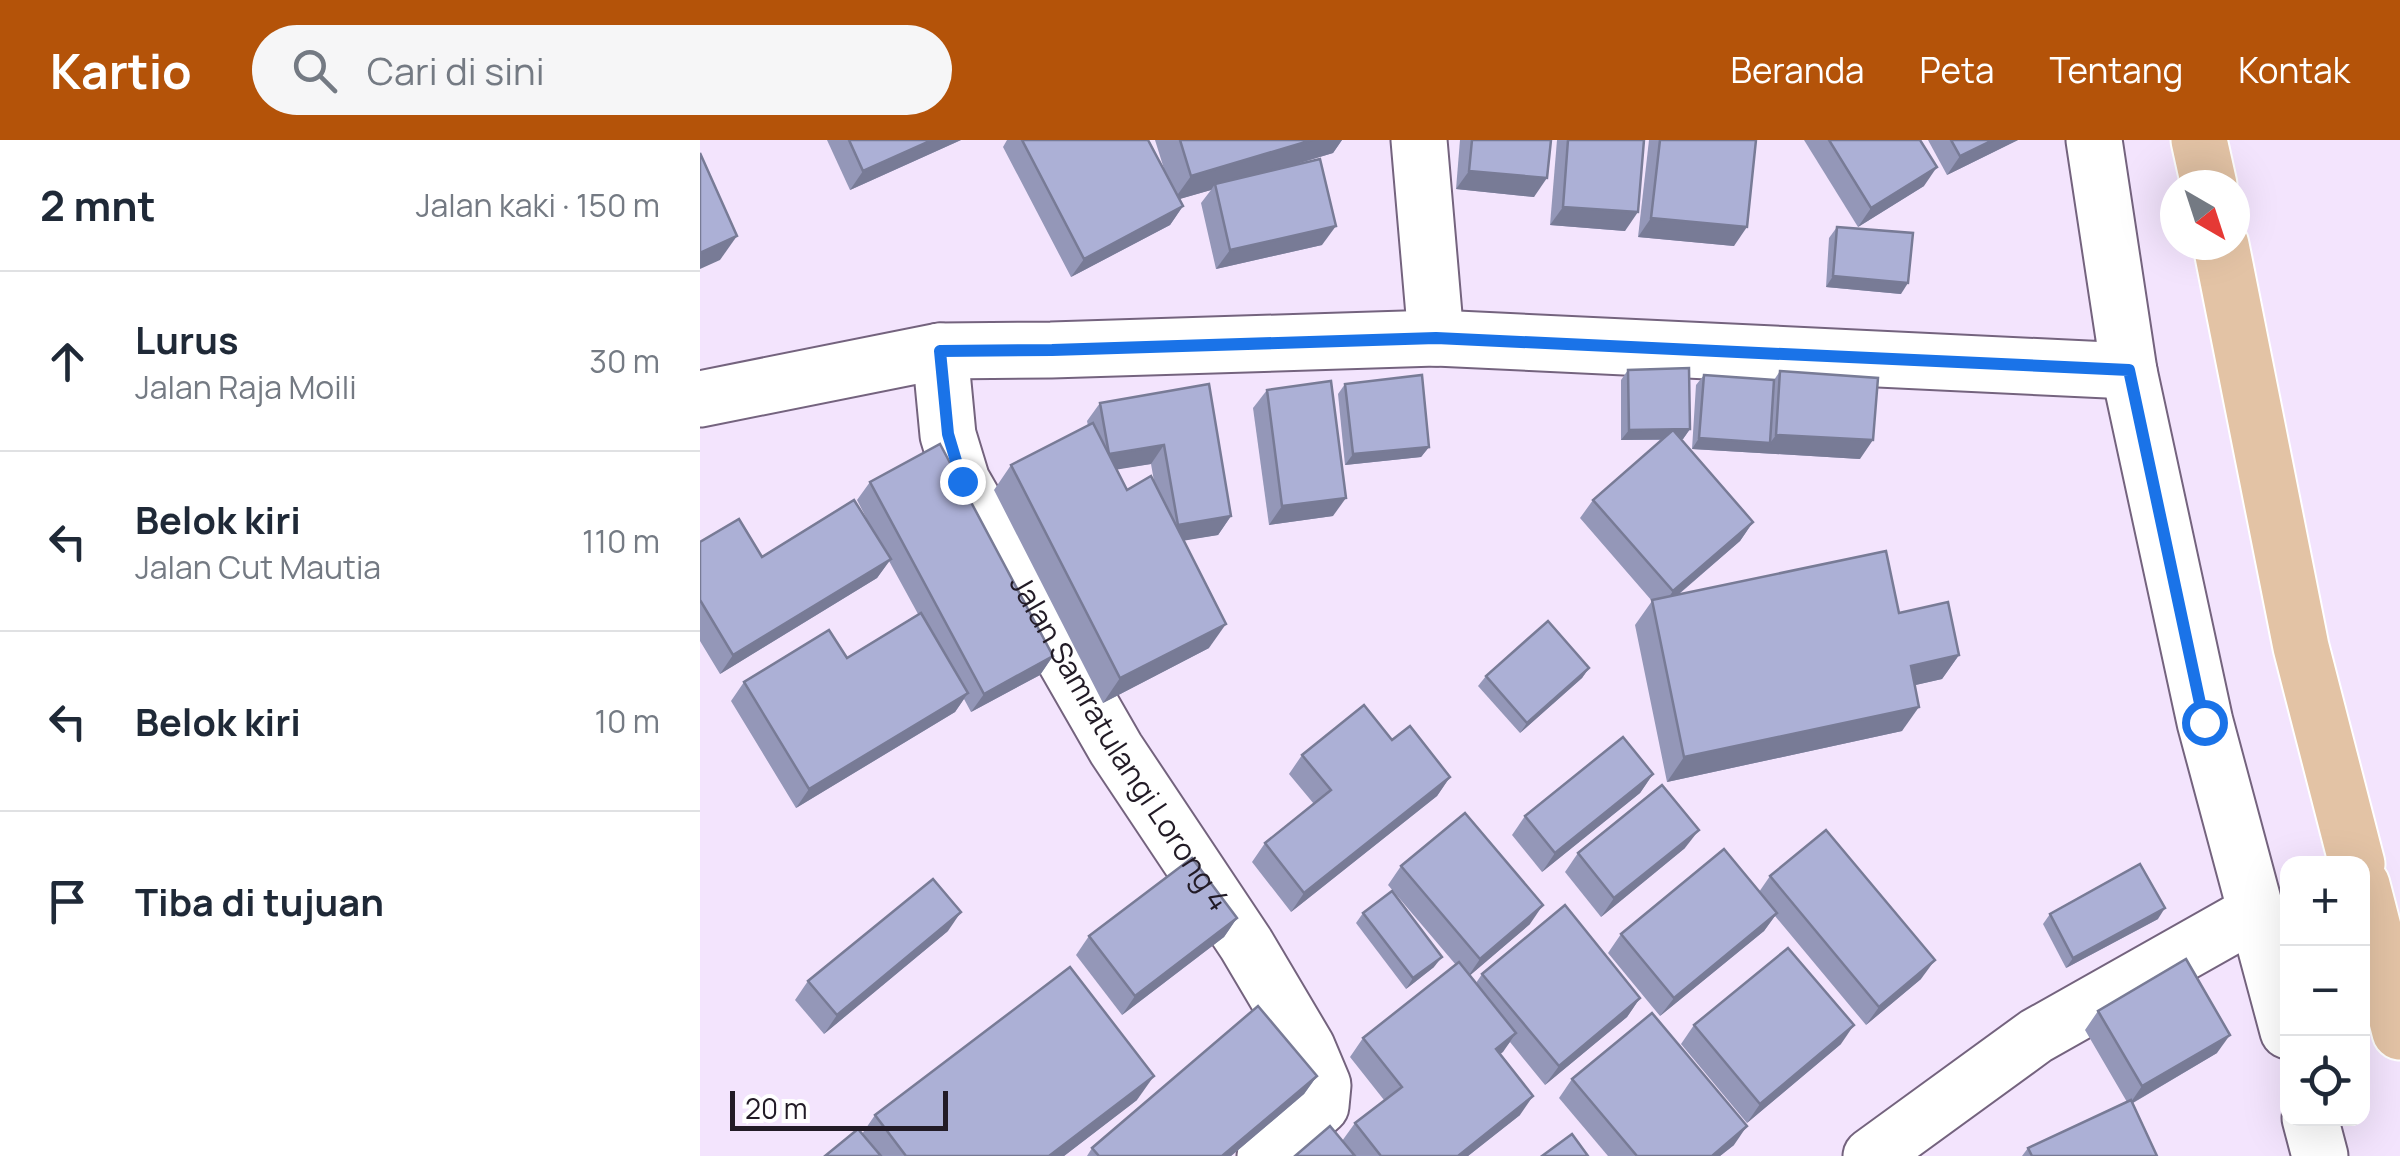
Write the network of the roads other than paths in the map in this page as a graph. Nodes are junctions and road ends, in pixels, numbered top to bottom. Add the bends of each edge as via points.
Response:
1 (1419, 140) edge
2 (2094, 140) edge
3 (2200, 140) edge
4 (2205, 170) edge
5 (2223, 260) edge
6 (1436, 338) junction
7 (940, 351) junction
8 (2129, 370) junction
9 (700, 399) edge
10 (2355, 856) edge
11 (2256, 912) junction
12 (2370, 916) edge
13 (2280, 1001) edge
14 (2400, 1032) edge
15 (2312, 1126) edge
16 (1265, 1156) edge
17 (1871, 1156) edge
18 (2320, 1156) edge

1 - 6 street
2 - 8 street
3 - 4 main road
5 - 10 main road via 2302,646
6 - 7 street
6 - 8 street
7 - 9 street
7 - 16 street, Jalan Samratulangi Lorong 4 via 948,434 962,481 1116,749 1246,944 1318,1072 1321,1106
8 - 11 street via 2204,722
11 - 13 street
11 - 17 street via 2036,1036
12 - 14 main road
15 - 18 street

